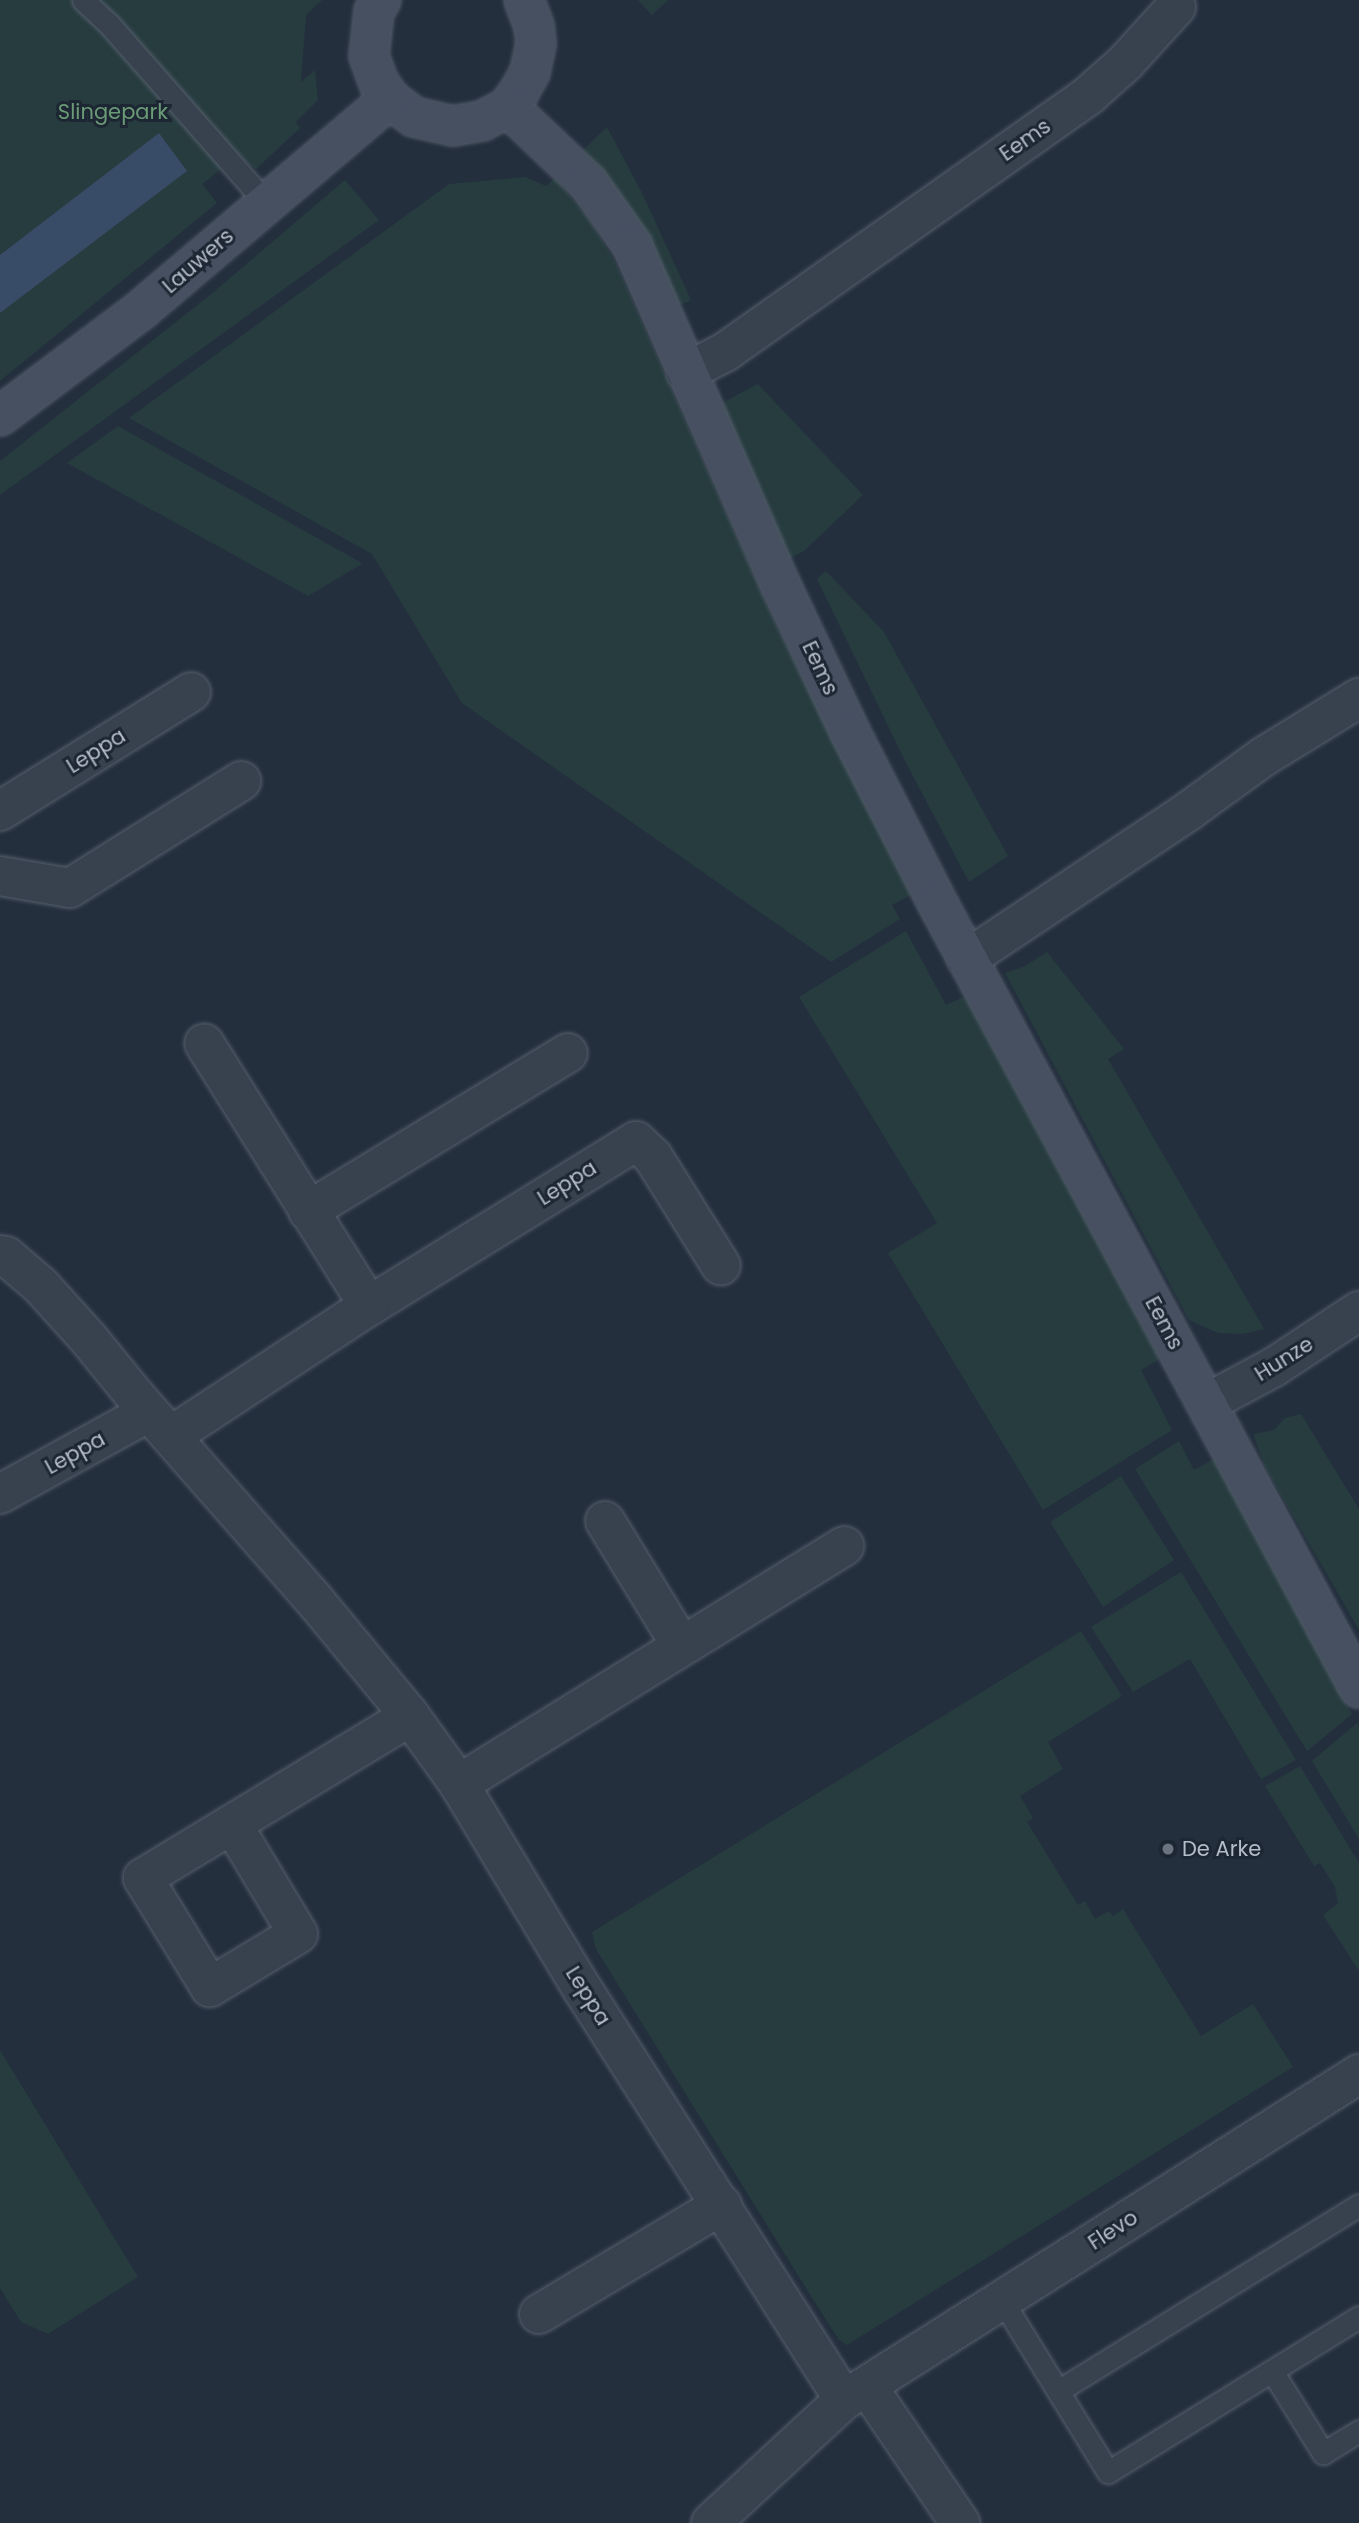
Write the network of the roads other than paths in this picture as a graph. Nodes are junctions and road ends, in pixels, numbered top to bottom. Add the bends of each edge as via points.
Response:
1 (83, 0) edge
2 (381, 0) edge
3 (524, 0) edge
4 (1176, 7) dead end
5 (390, 99) junction
6 (508, 107) junction
7 (265, 203) junction
8 (686, 372) junction
9 (0, 416) edge
10 (191, 692) dead end
11 (1359, 698) edge
12 (241, 781) dead end
13 (0, 811) edge
14 (0, 831) edge
15 (0, 840) edge
16 (0, 876) edge
17 (967, 959) junction
18 (204, 1043) dead end
19 (568, 1053) dead end
20 (308, 1211) junction
21 (0, 1255) edge
22 (721, 1266) dead end
23 (369, 1306) junction
24 (1359, 1311) edge
25 (1207, 1403) junction
26 (160, 1424) junction
27 (0, 1494) edge
28 (605, 1521) dead end
29 (844, 1546) dead end
30 (681, 1645) junction
31 (1359, 1688) edge
32 (410, 1716) junction
33 (459, 1784) junction
34 (232, 1824) dead end
35 (1359, 2074) edge
36 (1359, 2205) edge
37 (722, 2206) junction
38 (1003, 2302) junction
39 (539, 2314) dead end
40 (1359, 2317) edge
41 (1272, 2371) junction
42 (1058, 2391) junction
43 (855, 2393) junction
44 (1359, 2431) edge
45 (711, 2523) edge
46 (960, 2523) edge

1 - 7 lane
2 - 5 street via 374,11 369,56
3 - 6 street via 536,44 530,72
4 - 8 street, Eems via 1089,95 725,352
5 - 6 street via 414,117 453,126 482,121
5 - 7 street, Lauwers
6 - 8 street, Eems via 600,197 632,245
7 - 9 street, Lauwers via 142,310
8 - 17 street, Eems via 850,732
10 - 13 street, Leppa
11 - 17 street via 1263,757
12 - 16 street via 70,888
14 - 15 street via 4,837
17 - 25 street, Eems
18 - 20 street
19 - 20 street
20 - 23 street
21 - 26 street, Leppa via 41,1286
22 - 23 street, Leppa via 653,1157 636,1141
23 - 26 street, Leppa
24 - 25 street, Hunze via 1274,1367
25 - 31 street, Eems
26 - 27 street, Leppa
26 - 32 street, Leppa
28 - 30 street
29 - 30 street
30 - 33 street
32 - 33 street, Leppa
32 - 34 street
33 - 37 street, Leppa via 583,1990
35 - 38 street, Flevo
36 - 42 lane
37 - 39 street
37 - 43 street, Leppa
38 - 42 lane
38 - 43 street, Flevo
40 - 41 lane
41 - 42 lane via 1108,2472
41 - 44 lane via 1323,2453
43 - 45 street, Flevo
43 - 46 street

